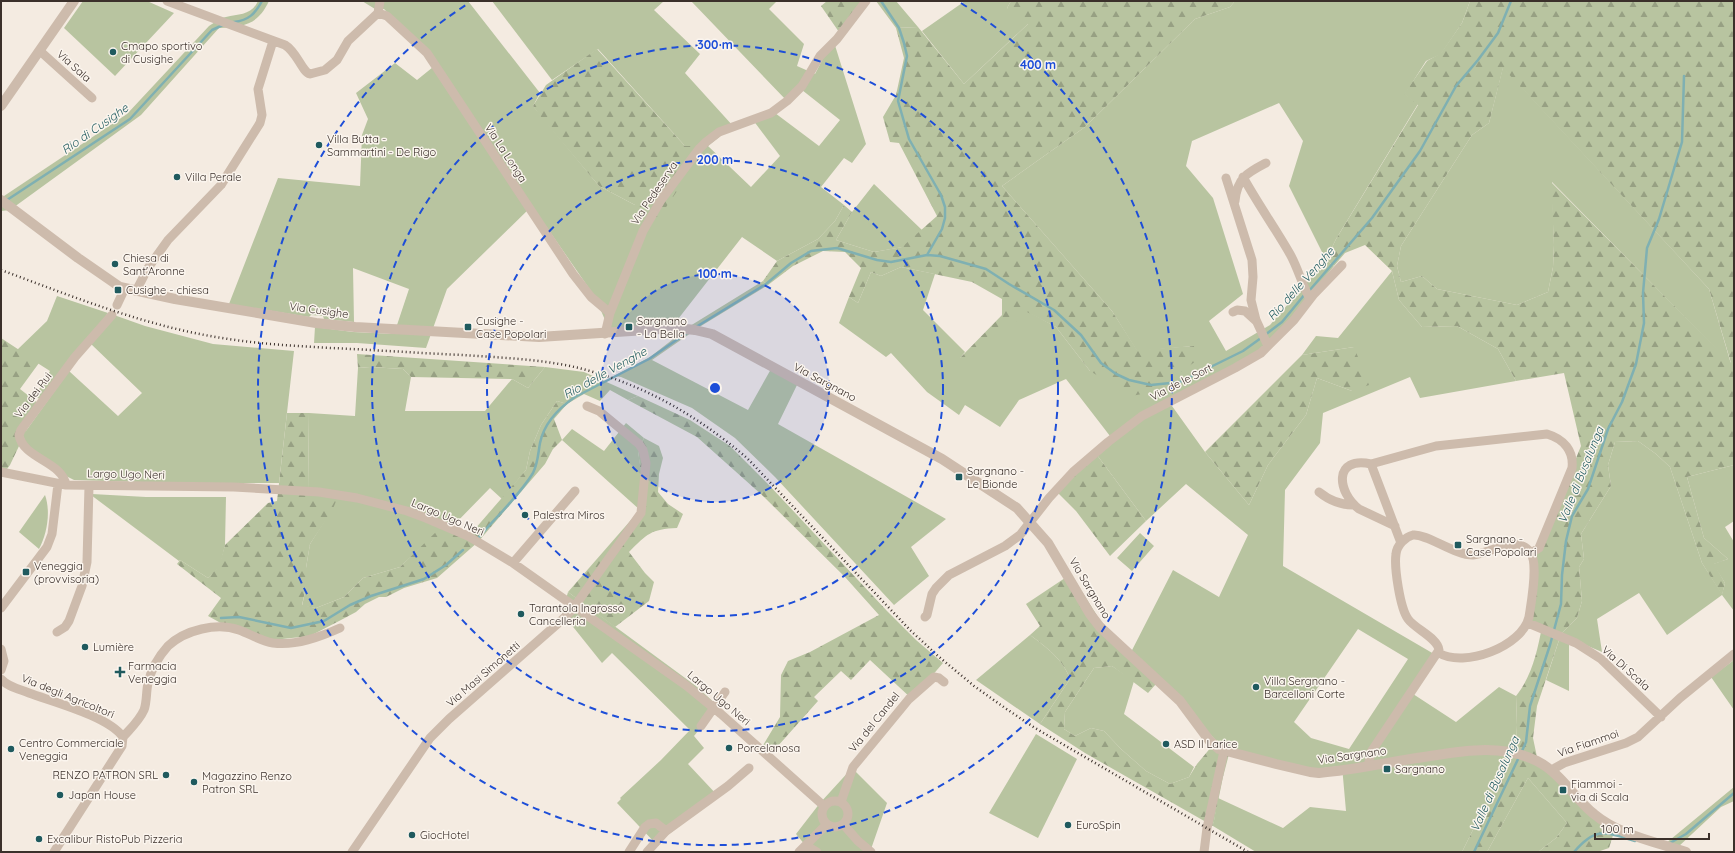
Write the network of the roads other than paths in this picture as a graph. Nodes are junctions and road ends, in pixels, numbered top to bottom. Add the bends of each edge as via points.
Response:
1 (74, 1) edge
2 (167, 1) edge
3 (380, 1) edge
4 (866, 1) edge
5 (378, 13) junction
6 (273, 41) junction
7 (40, 51) junction
8 (5, 94) edge
9 (92, 98) dead end
10 (1, 106) edge
11 (1266, 163) dead end
12 (1244, 177) junction
13 (1226, 178) dead end
14 (1, 200) edge
15 (1234, 204) junction
16 (1342, 265) dead end
17 (125, 288) junction
18 (136, 291) junction
19 (1309, 298) junction
20 (117, 306) dead end
21 (610, 312) junction
22 (1233, 312) dead end
23 (112, 316) dead end
24 (1256, 321) junction
25 (665, 329) joint
26 (605, 334) junction
27 (1267, 343) junction
28 (587, 406) dead end
29 (1371, 464) junction
30 (1, 472) edge
31 (62, 485) junction
32 (89, 486) junction
33 (575, 491) dead end
34 (1319, 492) dead end
35 (1354, 505) junction
36 (1031, 522) junction
37 (1395, 526) junction
38 (1401, 543) junction
39 (1531, 553) junction
40 (513, 563) junction
41 (575, 606) junction
42 (1, 608) edge
43 (925, 617) dead end
44 (1528, 622) junction
45 (340, 628) dead end
46 (57, 632) dead end
47 (1, 648) edge
48 (1439, 653) junction
49 (1734, 654) edge
50 (1, 670) edge
51 (1, 679) edge
52 (944, 682) dead end
53 (725, 692) dead end
54 (714, 708) junction
55 (1661, 717) junction
56 (701, 726) dead end
57 (124, 736) junction
58 (1224, 751) junction
59 (1370, 765) junction
60 (749, 768) dead end
61 (1553, 771) junction
62 (840, 802) junction
63 (824, 806) junction
64 (827, 824) junction
65 (843, 824) junction
66 (666, 831) junction
67 (807, 846) junction
68 (54, 852) edge
69 (352, 852) edge
70 (629, 852) edge
71 (647, 852) edge
72 (799, 852) edge
73 (817, 852) edge
74 (871, 852) edge
75 (1204, 852) edge
76 (1686, 852) edge

1 - 7 street, Via Sala
2 - 6 street
3 - 5 street
4 - 21 street, Via Pedeserva via 837,39 820,56 802,86 787,101 771,113 719,132 699,149 661,200 643,230
5 - 6 street via 348,42 333,64 312,74 306,72 291,49
5 - 21 street, Via La Longa via 387,16 427,53 573,274 591,297
6 - 18 street via 258,89 262,115 260,123 221,185 168,240 148,268
7 - 8 street, Via Sala
7 - 9 street, Via Sala
8 - 10 street, Via Sala
11 - 12 street
12 - 15 street via 1238,182
12 - 19 street via 1258,205 1291,256
13 - 15 street
14 - 17 street, Via Cusighe via 100,273
15 - 24 street via 1252,260 1254,277 1251,300
16 - 19 street, Via de le Sort
17 - 18 street, Via Cusighe
17 - 20 street
18 - 26 street, Via Cusighe via 316,323 354,327 539,336
19 - 27 street, Via de le Sort via 1294,320
21 - 26 street, Via Pedeserva
22 - 24 street via 1245,311
23 - 31 street, Via dei Rui via 75,357 19,435 24,445 60,474 65,480
24 - 27 street
25 - 26 street, Via Cusighe
25 - 36 street, Via Sargnano via 691,329 712,334 733,345 942,459 1006,500
27 - 36 street, Via de le Sort via 1245,363 1142,416 1073,472
28 - 41 street, Via Masi Simonetti via 599,411 639,444 646,463 641,512
29 - 35 street via 1355,462 1345,470 1344,487
29 - 37 street
29 - 39 street via 1436,446 1541,435 1560,439 1570,451 1572,468 1539,548
30 - 31 street, Largo Ugo Neri
31 - 32 street, Largo Ugo Neri
31 - 42 street via 47,547
32 - 40 street, Largo Ugo Neri via 234,487 337,494 426,518 468,536
32 - 46 street via 85,573 69,621
33 - 40 street
34 - 35 street via 1336,503
35 - 37 street via 1366,514
36 - 43 street, Via de le Sort via 1012,541 949,575 932,594
36 - 58 street, Via Sargnano via 1048,543 1100,627 1180,701 1209,740
37 - 38 street
38 - 39 street via 1409,537 1420,535 1465,554 1484,553 1515,544 1525,547
38 - 48 street via 1396,550 1396,556 1404,612 1414,626 1437,643
39 - 44 street via 1534,568
40 - 41 street, Largo Ugo Neri
41 - 54 street, Largo Ugo Neri
41 - 69 street, Via Masi Simonetti via 558,625 430,738
44 - 48 street via 1523,630 1503,646 1481,655 1451,658
44 - 55 street, Via Di Scala via 1576,643 1601,659
45 - 57 street via 312,639 283,643 268,642 238,630 221,627 204,629 184,636 168,647 160,658 148,683 143,711
47 - 50 street via 4,661
48 - 59 street via 1371,752
49 - 55 street, Via Fiammoi
51 - 57 street, Via degli Agricoltori via 16,688 108,723
52 - 62 street, Via del Candel via 934,677 909,699 853,767
53 - 54 street
54 - 56 street
54 - 63 street, Largo Ugo Neri
55 - 61 street, Via Fiammoi via 1638,737 1626,743 1564,763
57 - 68 street via 122,746
58 - 59 street, Via Sargnano via 1310,772 1330,772
58 - 75 street
59 - 61 street, Via Sargnano via 1474,749 1503,750 1540,763
60 - 66 street
61 - 76 street, Via Fiammoi via 1599,818 1624,831
62 - 63 street via 833,801
62 - 65 street via 848,810
63 - 64 street via 822,814
64 - 65 street via 835,827
64 - 67 street
65 - 74 street
66 - 70 street via 656,824 649,824
66 - 71 street
67 - 72 street
67 - 73 street

